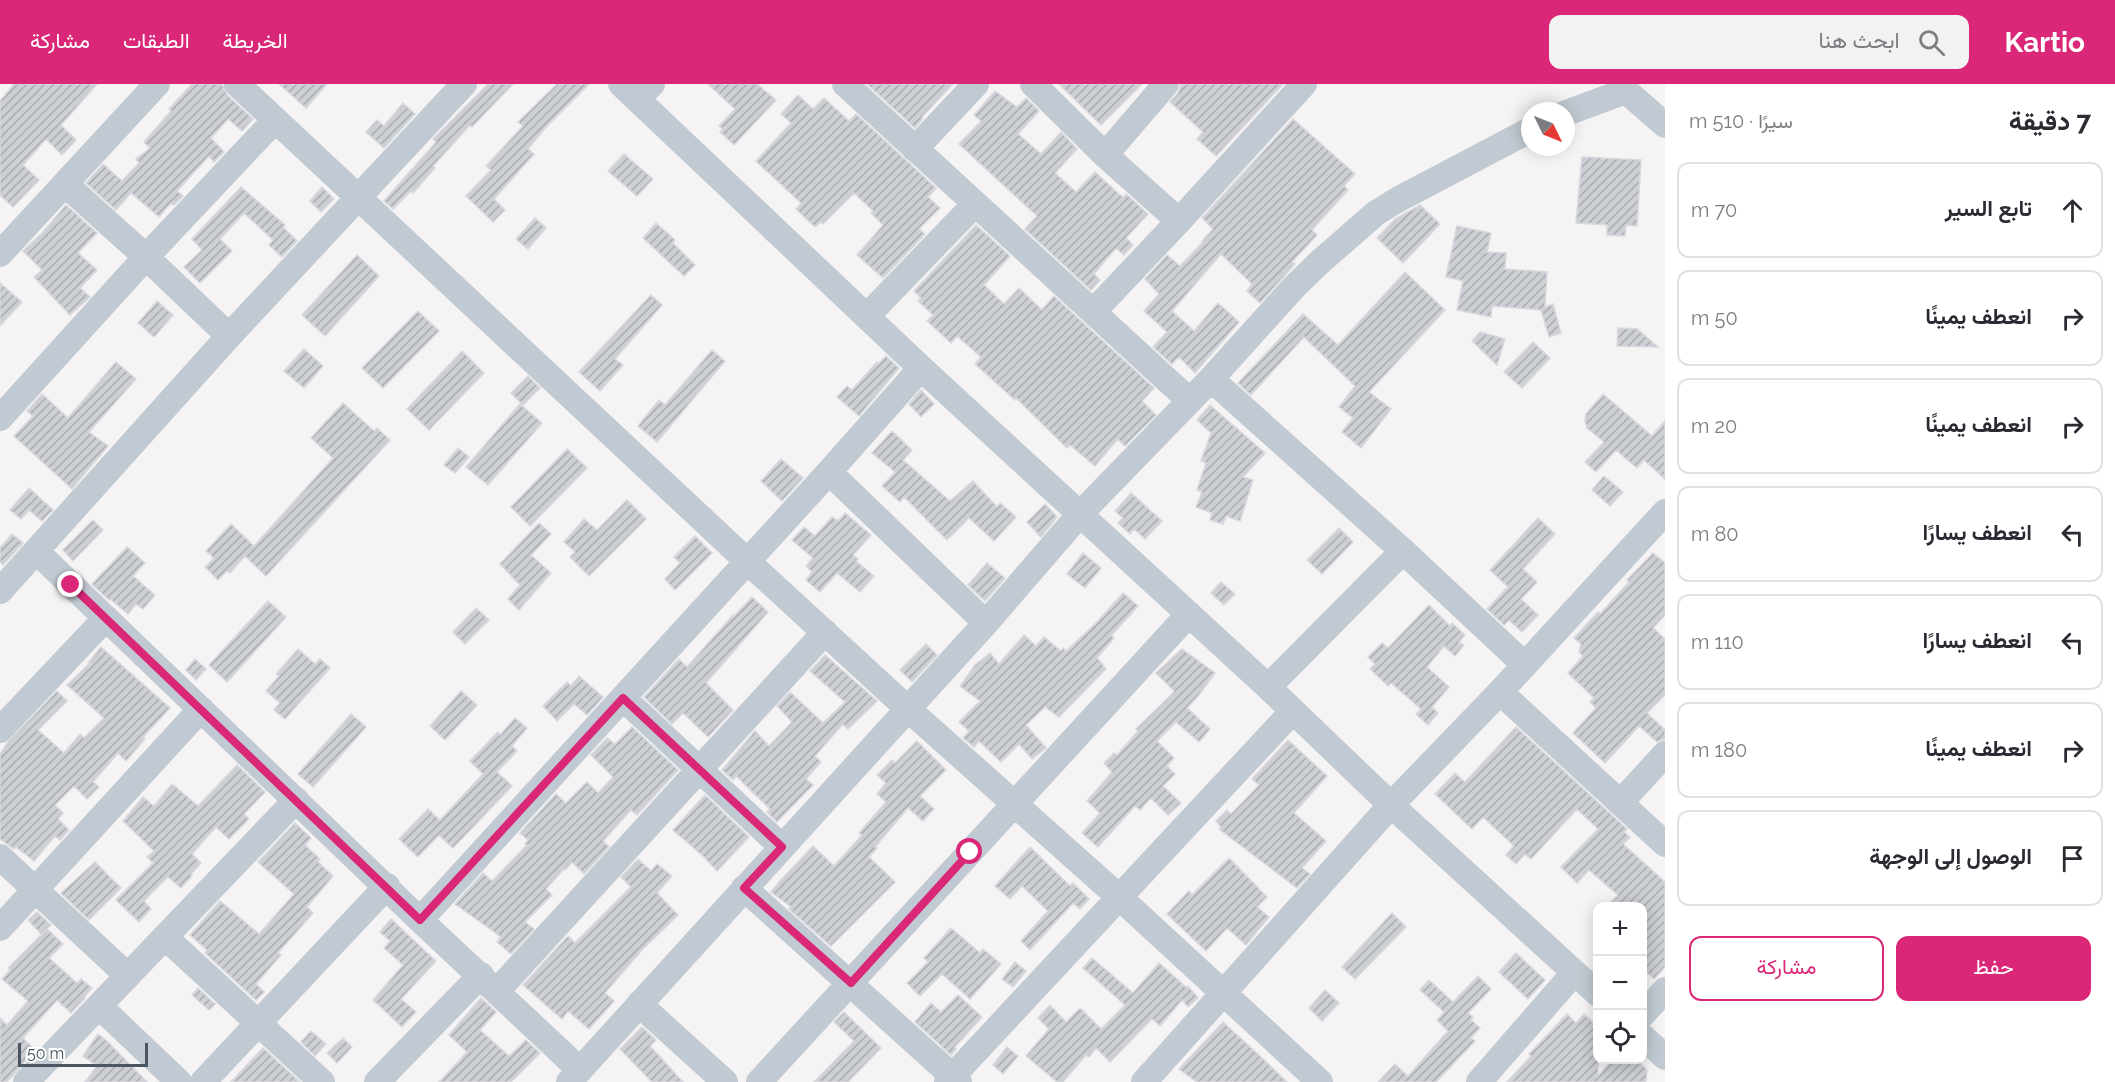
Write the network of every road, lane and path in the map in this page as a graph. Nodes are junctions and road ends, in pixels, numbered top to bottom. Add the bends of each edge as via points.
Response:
1 (157, 84) edge
2 (237, 84) edge
3 (464, 84) edge
4 (845, 84) edge
5 (976, 84) edge
6 (1033, 84) edge
7 (1166, 84) edge
8 (1304, 84) edge
9 (1623, 87) edge
10 (636, 89) edge
11 (1575, 109) edge
12 (274, 120) junction
13 (1665, 125) edge
14 (1521, 135) edge
15 (915, 149) junction
16 (1105, 155) junction
17 (64, 184) junction
18 (359, 198) junction
19 (975, 204) junction
20 (1179, 222) junction
21 (0, 254) edge
22 (146, 257) junction
23 (1093, 312) junction
24 (867, 316) junction
25 (229, 336) junction
26 (921, 368) junction
27 (1211, 379) junction
28 (1190, 401) junction
29 (0, 418) edge
30 (829, 472) junction
31 (1080, 514) junction
32 (1663, 518) edge
33 (1403, 551) junction
34 (37, 552) junction
35 (747, 561) junction
36 (0, 591) edge
37 (1189, 614) junction
38 (106, 618) junction
39 (986, 622) junction
40 (825, 632) junction
41 (1525, 664) junction
42 (1268, 687) junction
43 (1500, 692) junction
44 (623, 698) junction
45 (201, 709) junction
46 (908, 709) junction
47 (1293, 711) junction
48 (0, 730) edge
49 (1665, 754) edge
50 (699, 768) junction
51 (296, 800) junction
52 (1014, 803) junction
53 (1620, 803) junction
54 (1391, 805) junction
55 (1665, 844) edge
56 (782, 847) junction
57 (0, 857) edge
58 (387, 886) junction
59 (744, 888) junction
60 (36, 889) junction
61 (1119, 897) junction
62 (420, 920) junction
63 (0, 928) edge
64 (165, 937) junction
65 (1574, 973) junction
66 (128, 976) junction
67 (489, 983) junction
68 (851, 983) junction
69 (1593, 990) edge
70 (1665, 990) edge
71 (1224, 994) junction
72 (639, 1004) junction
73 (99, 1006) junction
74 (1647, 1010) edge
75 (258, 1023) junction
76 (1647, 1041) edge
77 (1665, 1057) edge
78 (575, 1076) edge
79 (952, 1080) edge
80 (26, 1082) edge
81 (179, 1082) edge
82 (203, 1082) edge
83 (322, 1082) edge
84 (377, 1082) edge
85 (725, 1082) edge
86 (759, 1082) edge
87 (1144, 1082) edge
88 (1320, 1082) edge
89 (1479, 1082) edge

1 - 17 street
2 - 12 street
3 - 18 street
4 - 15 street
5 - 15 street
6 - 16 street
7 - 16 street
8 - 20 street
9 - 11 street
9 - 13 street
10 - 24 street
12 - 18 street
12 - 22 street
14 - 27 street via 1376,213 1294,287
15 - 19 street
16 - 20 street
17 - 21 street
17 - 22 street
18 - 25 street
18 - 35 street
19 - 23 street
19 - 24 street
20 - 23 street
22 - 25 street
22 - 29 street
23 - 28 street
24 - 26 street
25 - 34 street
26 - 30 street
26 - 31 street
27 - 28 street
27 - 33 street
28 - 31 street
30 - 35 street
30 - 39 street
31 - 37 street
31 - 39 street
32 - 41 street
33 - 41 street
33 - 42 street
34 - 36 street
34 - 38 street
35 - 40 street
35 - 44 street
37 - 42 street
37 - 52 street
38 - 45 street
38 - 48 street
39 - 46 street
40 - 46 street
40 - 50 street
41 - 43 street
42 - 47 street
43 - 53 street
43 - 54 street
44 - 50 street
44 - 62 street
45 - 51 street
45 - 60 street
46 - 52 street
46 - 56 street
47 - 54 street
47 - 61 street
49 - 53 street
50 - 56 street
50 - 67 street
51 - 58 street
51 - 64 street
52 - 61 street
52 - 68 street
53 - 55 street
54 - 65 street
54 - 71 street
56 - 59 street
57 - 60 street
58 - 62 street
58 - 75 street
59 - 68 street
59 - 72 street
60 - 63 street
60 - 66 street
61 - 71 street
61 - 79 street
62 - 67 street
64 - 66 street
64 - 75 street
65 - 69 street
65 - 89 street
66 - 73 street
67 - 78 street
67 - 84 street
68 - 79 street
68 - 86 street
70 - 74 street
71 - 87 street
71 - 88 street
72 - 78 street
72 - 85 street
73 - 80 street
73 - 81 street
75 - 82 street
75 - 83 street
76 - 77 street

